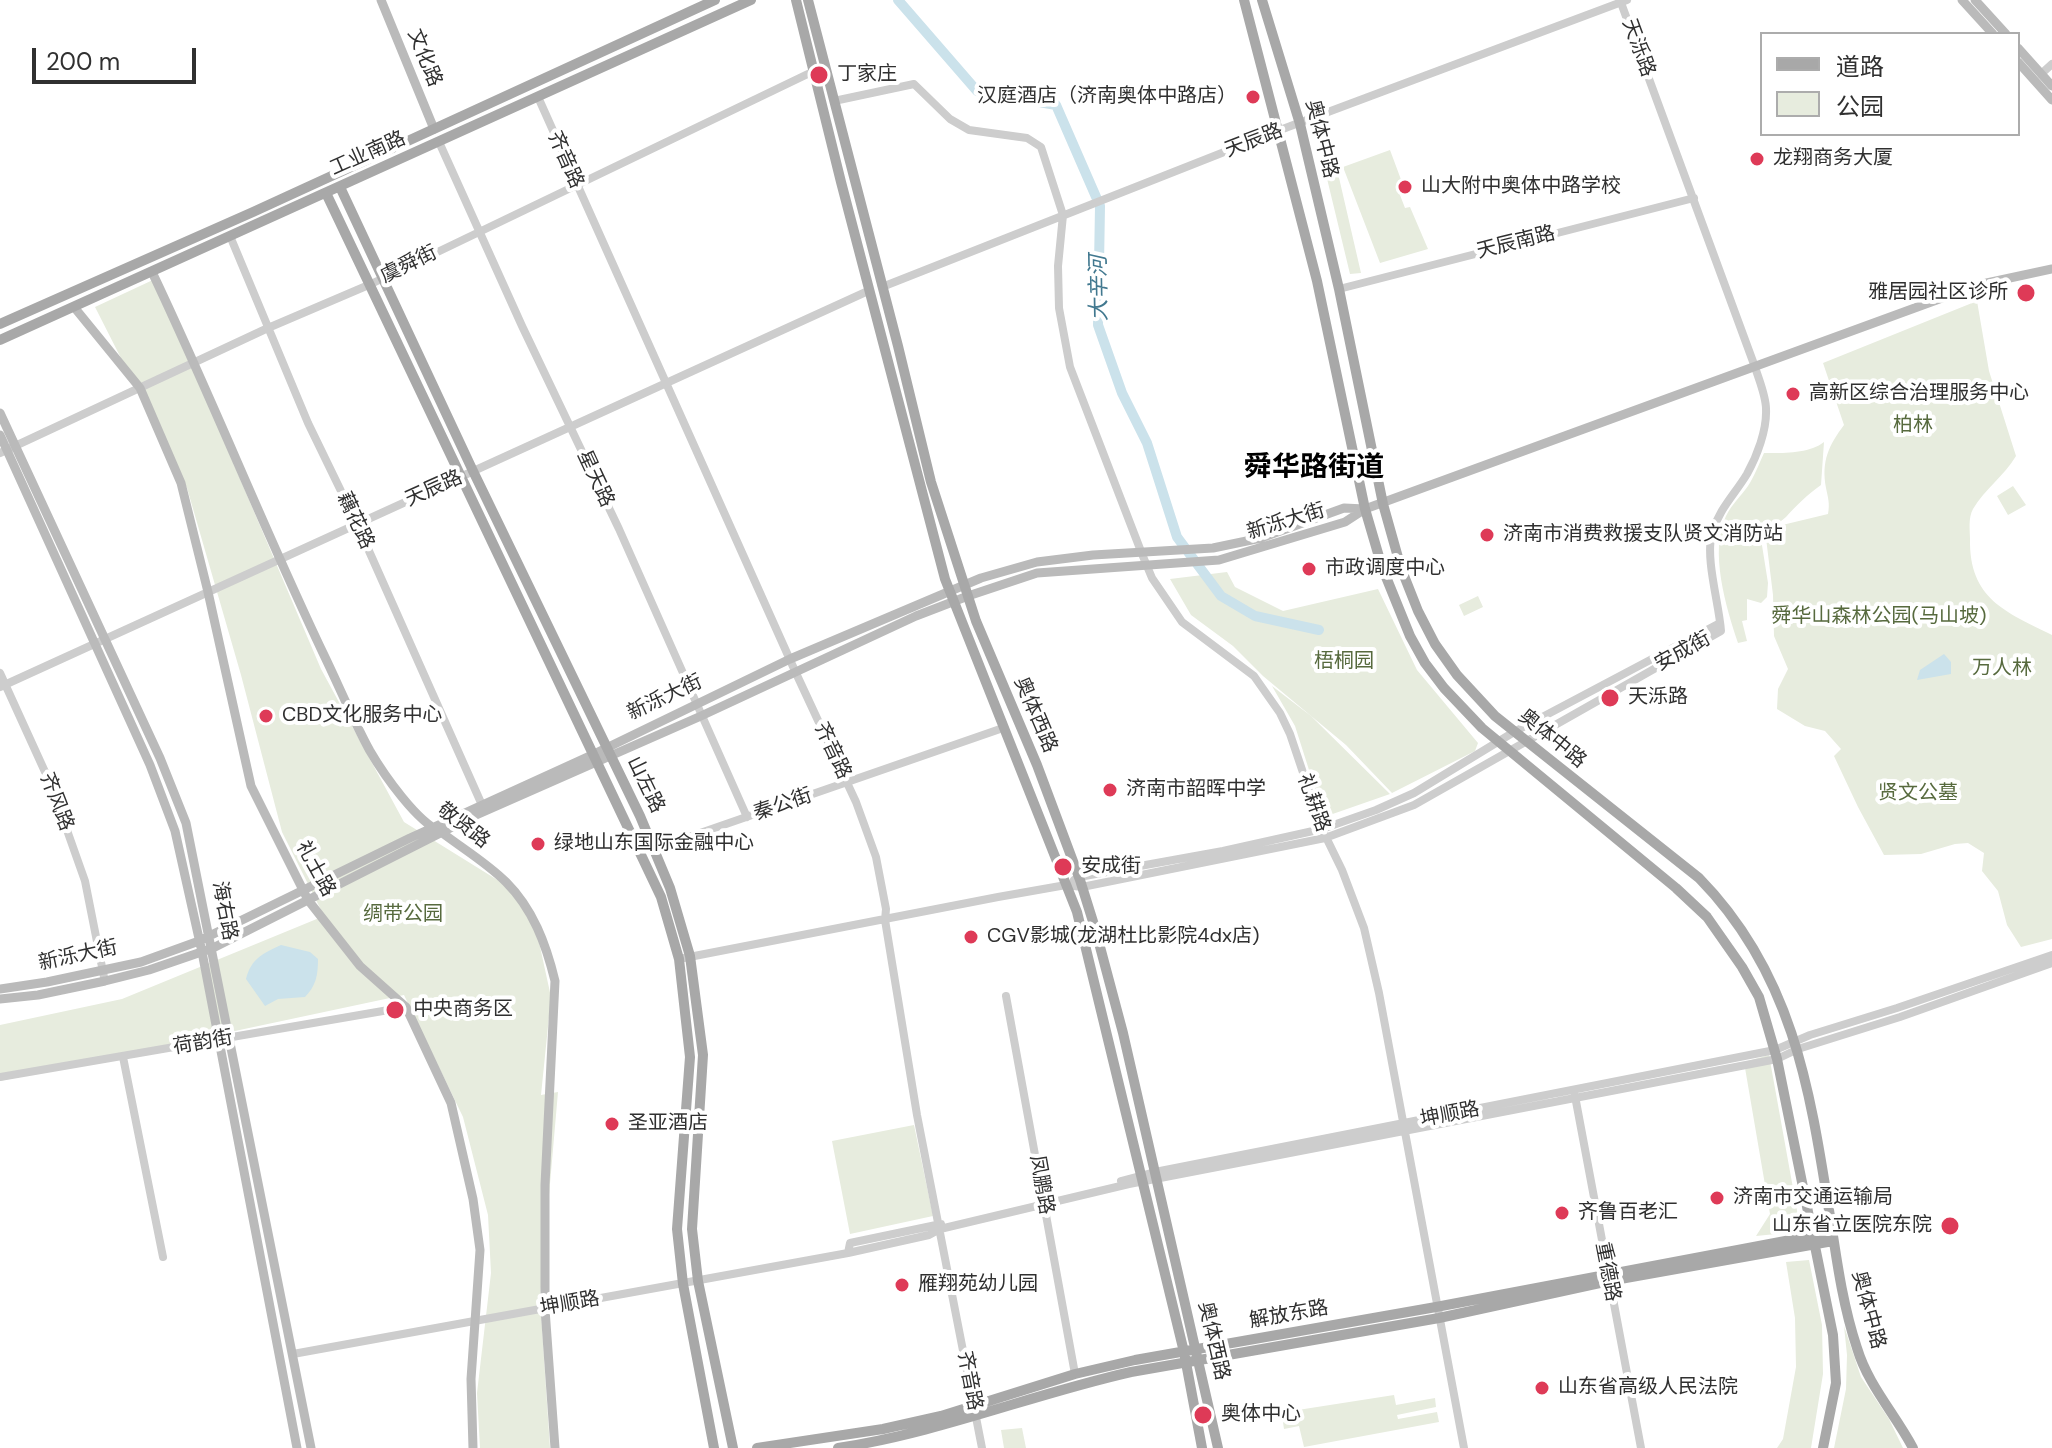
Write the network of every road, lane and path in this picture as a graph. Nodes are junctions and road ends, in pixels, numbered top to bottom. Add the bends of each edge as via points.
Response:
1 (381, 0) edge
2 (715, 0) edge
3 (751, 0) edge
4 (796, 0) edge
5 (808, 0) edge
6 (1244, 0) edge
7 (1262, 0) edge
8 (1962, 0) edge
9 (1975, 0) edge
10 (1623, 1) edge
11 (1991, 32) edge
12 (2004, 32) edge
13 (2020, 50) edge
14 (2020, 64) edge
15 (2052, 64) edge
16 (814, 71) junction
17 (2041, 74) junction
18 (2052, 86) edge
19 (538, 97) junction
20 (2052, 100) edge
21 (834, 101) junction
22 (1300, 124) junction
23 (434, 129) junction
24 (1280, 130) junction
25 (439, 142) junction
26 (577, 185) junction
27 (340, 187) junction
28 (326, 193) junction
29 (1694, 198) junction
30 (1063, 215) junction
31 (479, 232) junction
32 (230, 236) junction
33 (2052, 269) edge
34 (152, 272) junction
35 (383, 278) junction
36 (371, 284) junction
37 (882, 287) junction
38 (1339, 289) junction
39 (868, 291) junction
40 (74, 307) junction
41 (0, 324) edge
42 (268, 328) junction
43 (0, 340) edge
44 (195, 362) junction
45 (1755, 367) junction
46 (667, 382) junction
47 (140, 388) junction
48 (0, 413) edge
49 (570, 427) junction
50 (0, 435) edge
51 (7, 449) edge
52 (473, 471) junction
53 (461, 476) junction
54 (1383, 504) junction
55 (1365, 509) junction
56 (357, 524) junction
57 (1142, 554) junction
58 (279, 559) junction
59 (1147, 566) junction
60 (964, 584) junction
61 (949, 589) junction
62 (208, 592) junction
63 (968, 596) junction
64 (953, 601) junction
65 (1720, 627) junction
66 (100, 641) junction
67 (790, 659) junction
68 (795, 671) junction
69 (0, 673) edge
70 (3, 685) edge
71 (695, 704) junction
72 (701, 716) junction
73 (1003, 728) junction
74 (1514, 732) junction
75 (1526, 740) junction
76 (1500, 742) junction
77 (1508, 751) junction
78 (608, 752) junction
79 (596, 758) junction
80 (847, 783) junction
81 (482, 805) junction
82 (747, 817) junction
83 (437, 830) junction
84 (1324, 834) junction
85 (654, 849) junction
86 (1081, 882) junction
87 (1066, 885) junction
88 (303, 890) junction
89 (308, 900) junction
90 (885, 919) junction
91 (210, 934) junction
92 (199, 941) junction
93 (213, 948) junction
94 (202, 952) junction
95 (2052, 955) edge
96 (685, 958) junction
97 (2052, 963) edge
98 (105, 969) junction
99 (108, 981) junction
100 (0, 989) edge
101 (1006, 996) dead end
102 (0, 999) edge
103 (406, 1007) junction
104 (224, 1040) junction
105 (1796, 1045) junction
106 (1776, 1055) junction
107 (123, 1057) junction
108 (0, 1077) edge
109 (1575, 1096) junction
110 (1404, 1127) junction
111 (1156, 1176) junction
112 (1141, 1180) junction
113 (1044, 1202) junction
114 (940, 1227) junction
115 (1833, 1237) junction
116 (1812, 1240) junction
117 (163, 1257) dead end
118 (1608, 1278) junction
119 (698, 1281) junction
120 (683, 1284) junction
121 (545, 1309) junction
122 (1437, 1313) junction
123 (476, 1321) junction
124 (293, 1354) junction
125 (1198, 1355) junction
126 (1185, 1357) junction
127 (1075, 1374) junction
128 (975, 1412) junction
129 (297, 1448) edge
130 (311, 1448) edge
131 (473, 1448) edge
132 (555, 1448) edge
133 (714, 1448) edge
134 (733, 1448) edge
135 (757, 1448) edge
136 (838, 1448) edge
137 (982, 1448) edge
138 (1202, 1448) edge
139 (1218, 1448) edge
140 (1464, 1448) edge
141 (1641, 1448) edge
142 (1823, 1448) edge
143 (1913, 1448) edge

1 - 23 main road, 文化路
2 - 23 main road, 工业南路
3 - 19 main road, 工业南路
4 - 16 main road, 奥体西路
5 - 21 main road, 奥体西路
6 - 24 main road, 奥体中路
7 - 22 main road, 奥体中路
8 - 11 main road
9 - 12 main road
10 - 22 street, 天辰路
10 - 29 street, 天泺路
13 - 17 main road
14 - 20 main road
15 - 17 street
16 - 26 street, 虞舜街
16 - 39 main road, 奥体西路
17 - 18 main road
19 - 25 main road, 工业南路
19 - 26 street, 齐音路
21 - 30 street via 914,84 969,130 1027,138 1041,147
21 - 37 main road, 奥体西路
22 - 24 street, 天辰路
22 - 38 main road, 奥体中路
23 - 41 main road, 工业南路
24 - 30 street, 天辰路
24 - 55 main road, 奥体中路
25 - 27 main road, 工业南路
25 - 31 street, 星天路
26 - 31 street, 虞舜街
26 - 46 street, 齐音路
27 - 28 main road, 工业南路
27 - 35 main road, 山左路
28 - 32 main road, 工业南路
28 - 36 main road, 山左路
29 - 38 street, 天辰南路
29 - 45 street, 天泺路
30 - 37 street, 天辰路
30 - 57 street, 礼耕路 via 1059,308 1068,360
31 - 35 street, 虞舜街
31 - 49 street, 星天路
32 - 34 main road, 工业南路
32 - 42 street, 藕花路
33 - 45 main road, 新泺大街 via 1982,284
34 - 40 main road, 工业南路
34 - 44 main road, 敬贤路
35 - 36 street, 虞舜街
35 - 52 main road, 山左路
36 - 42 street, 虞舜街
36 - 53 main road, 山左路
37 - 60 main road, 奥体西路 via 931,482
38 - 54 main road, 奥体中路
39 - 46 street, 天辰路
39 - 61 main road, 奥体西路
40 - 43 main road, 工业南路
40 - 47 main road, 礼士路
42 - 44 street, 虞舜街
42 - 56 street, 藕花路
44 - 47 street, 虞舜街
44 - 58 main road, 敬贤路
45 - 54 main road, 新泺大街
45 - 65 street, 天泺路 via 1767,408 1762,438 1711,535
46 - 49 street, 天辰路
46 - 67 street, 齐音路
47 - 51 street, 虞舜街
47 - 62 main road, 礼士路 via 181,483
48 - 51 main road, 海右路
49 - 52 street, 天辰路
49 - 71 street, 星天路
50 - 51 main road, 海右路
51 - 66 main road, 海右路
52 - 53 street, 天辰路
52 - 78 main road, 山左路
53 - 56 street, 天辰路
53 - 79 main road, 山左路
54 - 55 main road, 新泺大街
54 - 74 main road, 奥体中路 via 1401,568 1435,644 1457,675
55 - 57 main road, 新泺大街 via 1344,508 1261,538 1213,548
55 - 59 main road, 新泺大街 via 1345,522 1262,549 1215,560
55 - 76 main road, 奥体中路 via 1399,611 1425,663
56 - 58 street, 天辰路
56 - 81 street, 藕花路
57 - 59 street, 礼耕路
57 - 60 main road, 新泺大街 via 1037,562
58 - 62 street, 天辰路
58 - 83 main road, 敬贤路 via 371,753 402,796
59 - 63 main road, 新泺大街 via 1037,573
59 - 84 street, 礼耕路 via 1182,622 1262,685 1290,734
60 - 61 main road, 新泺大街
60 - 63 main road, 奥体西路
61 - 64 main road, 奥体西路
61 - 67 main road, 新泺大街
62 - 66 street, 天辰路
62 - 88 main road, 礼士路 via 251,786
63 - 64 main road, 新泺大街
63 - 86 main road, 奥体西路
64 - 68 main road, 新泺大街
64 - 73 main road, 奥体西路
65 - 74 street, 安成街
65 - 75 street, 安成街
66 - 70 street, 天辰路
66 - 91 main road, 海右路 via 160,758 186,823
66 - 92 main road, 海右路 via 175,831
67 - 68 street, 齐音路
67 - 71 main road, 新泺大街
68 - 72 main road, 新泺大街
68 - 80 street, 齐音路
69 - 70 street, 齐风路
70 - 98 street, 齐风路 via 51,785 85,881
71 - 72 street, 星天路
71 - 78 main road, 新泺大街
72 - 78 main road, 新泺大街
72 - 82 street, 星天路
73 - 80 street, 秦公街
73 - 87 main road, 奥体西路
74 - 75 main road, 奥体中路
74 - 76 street
75 - 77 street, 安成街
75 - 105 main road, 奥体中路 via 1721,900 1753,943
76 - 77 main road, 奥体中路
76 - 84 street, 安成街 via 1414,793
77 - 84 street, 安成街 via 1414,805
77 - 106 main road, 奥体中路 via 1707,917 1759,997
78 - 79 main road, 新泺大街
78 - 85 main road, 山左路
79 - 81 main road, 新泺大街
79 - 83 main road, 新泺大街
79 - 96 main road, 山左路
80 - 82 street, 秦公街
80 - 90 street, 齐音路 via 876,857
81 - 83 main road, 新泺大街
82 - 85 street, 秦公街
83 - 88 main road, 新泺大街
83 - 89 main road, 新泺大街
83 - 121 main road, 敬贤路 via 506,882 534,918 555,981
84 - 86 street, 安成街
84 - 110 street, 礼耕路 via 1364,928
85 - 96 main road, 山左路 via 670,888
86 - 87 street, 安成街
86 - 111 main road, 奥体西路
87 - 90 street, 安成街
87 - 112 main road, 奥体西路 via 1084,938
88 - 89 main road, 礼士路
88 - 91 main road, 新泺大街
89 - 93 main road, 新泺大街
89 - 103 main road, 礼士路 via 360,966
90 - 96 street, 安成街
90 - 114 street, 齐音路
91 - 92 main road, 新泺大街
91 - 93 main road, 海右路
92 - 94 main road, 海右路
92 - 98 main road, 新泺大街
93 - 94 main road, 新泺大街
93 - 104 main road, 海右路
94 - 99 main road, 新泺大街
94 - 104 main road, 海右路
95 - 105 street, 坤顺路
96 - 119 main road, 山左路 via 703,1055 692,1229
96 - 120 main road, 山左路 via 690,1057 677,1229
97 - 105 street, 坤顺路 via 1900,1017
98 - 99 street, 齐风路
98 - 100 main road, 新泺大街
99 - 102 main road, 新泺大街
101 - 113 street, 凤鹏路
103 - 104 street, 荷韵街
103 - 123 main road, 礼士路 via 451,1103 473,1199 480,1250
104 - 107 street, 荷韵街
104 - 124 main road, 海右路
104 - 129 main road, 海右路
105 - 106 street, 坤顺路
105 - 115 main road, 奥体中路
106 - 109 street, 坤顺路
106 - 110 street, 坤顺路
106 - 116 main road, 奥体中路
107 - 108 street, 荷韵街
107 - 117 street
109 - 110 street, 坤顺路
109 - 118 street, 重德路
110 - 111 street, 坤顺路
110 - 122 street, 礼耕路
111 - 112 street, 坤顺路
111 - 125 main road, 奥体西路
112 - 113 street, 坤顺路
112 - 126 main road, 奥体西路
113 - 114 street, 坤顺路
113 - 127 street, 凤鹏路
114 - 119 street, 坤顺路 via 929,1235
114 - 128 street, 齐音路
115 - 116 main road, 解放东路
115 - 143 main road, 奥体中路 via 1857,1350
116 - 118 main road, 解放东路
116 - 142 main road, 奥体中路 via 1833,1335 1836,1378
118 - 122 main road, 解放东路
118 - 141 street, 重德路
119 - 120 street, 坤顺路
119 - 134 main road, 山左路
120 - 121 street, 坤顺路
120 - 133 main road, 山左路
121 - 123 street, 坤顺路
121 - 132 main road, 敬贤路
122 - 125 main road, 解放东路
122 - 140 street, 礼耕路
123 - 124 street, 坤顺路
123 - 131 main road, 礼士路
124 - 130 main road, 海右路
125 - 126 main road, 解放东路
125 - 139 main road, 奥体西路
126 - 127 main road, 解放东路 via 1135,1360
126 - 128 main road, 解放东路
126 - 138 main road, 奥体西路
127 - 128 main road, 解放东路
128 - 135 main road, 解放东路
128 - 136 main road, 解放东路 via 888,1439
128 - 137 street, 齐音路

